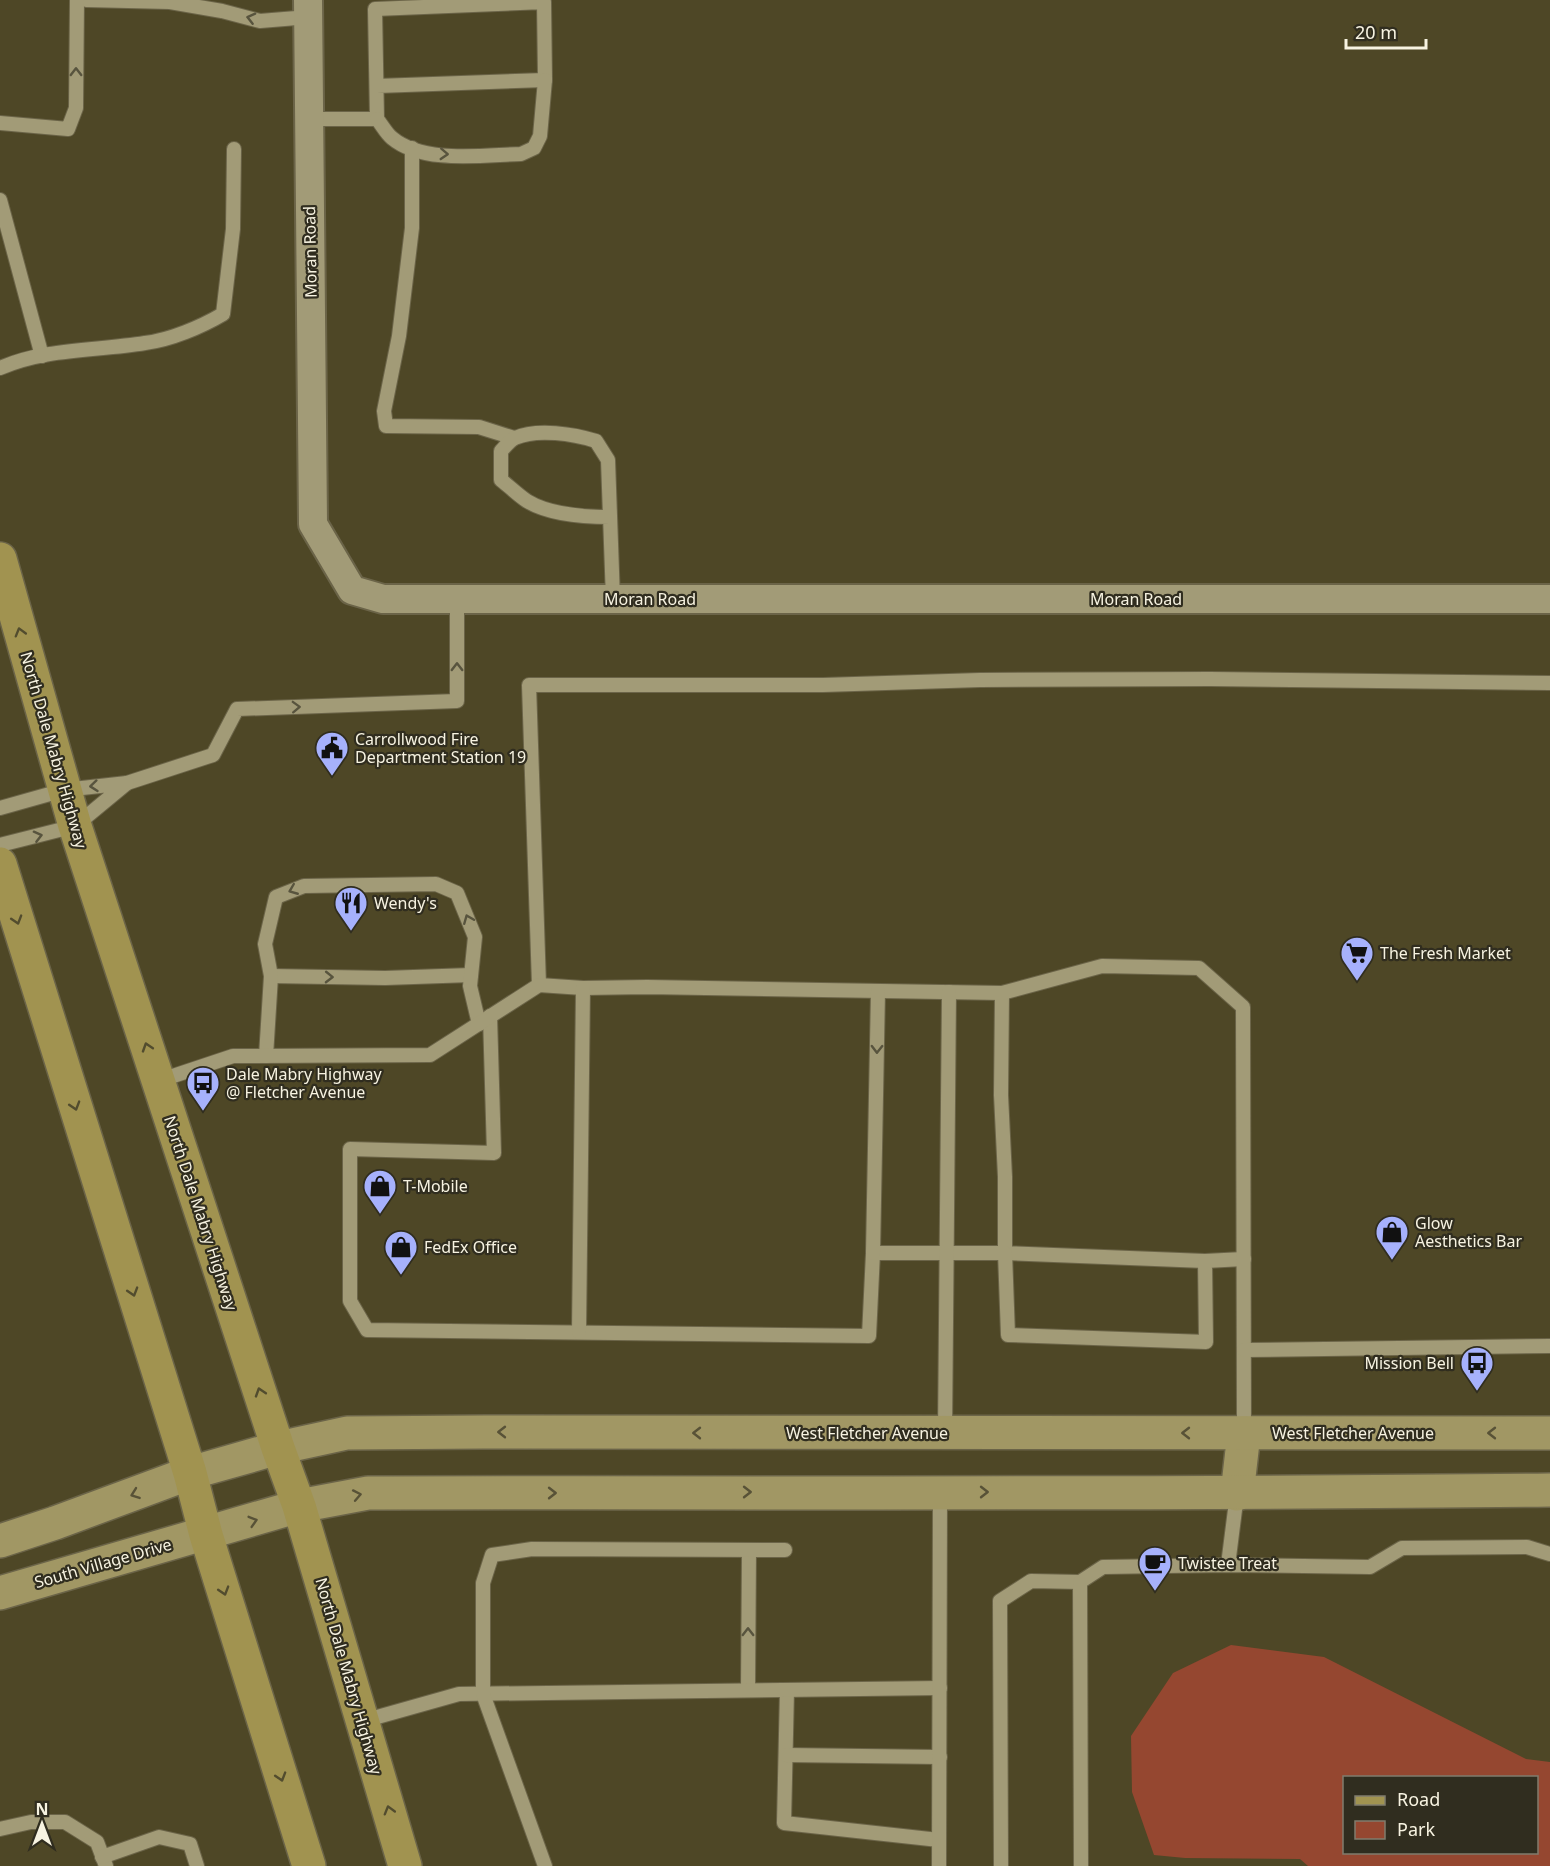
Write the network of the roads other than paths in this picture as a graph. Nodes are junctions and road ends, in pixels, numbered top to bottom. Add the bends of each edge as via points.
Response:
1 (77, 0) edge
2 (86, 0) edge
3 (309, 8) edge
4 (545, 80) junction
5 (377, 86) junction
6 (308, 119) junction
7 (377, 119) junction
8 (0, 123) edge
9 (412, 148) junction
10 (234, 149) dead end
11 (0, 200) edge
12 (42, 356) junction
13 (0, 368) edge
14 (514, 438) junction
15 (610, 517) junction
16 (0, 559) edge
17 (457, 599) junction
18 (613, 599) junction
19 (1550, 599) edge
20 (1550, 683) edge
21 (127, 783) junction
22 (64, 790) junction
23 (0, 808) edge
24 (75, 826) junction
25 (0, 845) edge
26 (0, 864) edge
27 (471, 975) junction
28 (271, 976) junction
29 (539, 985) junction
30 (583, 988) junction
31 (878, 991) junction
32 (949, 992) junction
33 (1002, 993) junction
34 (485, 1020) junction
35 (266, 1056) junction
36 (158, 1081) junction
37 (873, 1253) junction
38 (1005, 1253) junction
39 (947, 1254) junction
40 (1244, 1259) junction
41 (1205, 1261) junction
42 (579, 1332) junction
43 (1550, 1346) edge
44 (1244, 1350) junction
45 (1244, 1433) junction
46 (945, 1434) junction
47 (1550, 1434) edge
48 (278, 1448) junction
49 (190, 1473) junction
50 (1550, 1490) edge
51 (940, 1491) junction
52 (1237, 1494) junction
53 (299, 1506) junction
54 (206, 1535) junction
55 (0, 1541) edge
56 (748, 1550) junction
57 (785, 1550) dead end
58 (1550, 1554) edge
59 (1228, 1565) junction
60 (1080, 1582) junction
61 (0, 1593) edge
62 (940, 1688) junction
63 (748, 1690) junction
64 (787, 1690) junction
65 (483, 1694) junction
66 (363, 1721) junction
67 (786, 1755) junction
68 (940, 1757) junction
69 (0, 1829) edge
70 (939, 1840) junction
71 (104, 1862) edge
72 (197, 1866) edge
73 (309, 1866) edge
74 (405, 1866) edge
75 (545, 1866) edge
76 (939, 1866) edge
77 (1001, 1866) edge
78 (1081, 1866) edge

8 -> 1 lane via 68,129 76,108
3 -> 2 lane via 260,21 170,2
3 - 6 street, Moran Road
4 - 5 lane
4 - 5 lane via 544,2 375,9
9 -> 4 lane via 427,154 452,155 521,154 534,148 540,136
5 - 7 lane
6 - 7 lane
6 - 17 street, Moran Road via 313,524 352,590 383,599
7 - 9 lane via 390,137
9 - 14 lane via 412,228 399,336 384,411 387,426 479,426
10 - 12 lane via 234,229 222,314 204,325 147,343
11 - 12 lane
12 - 13 lane
14 - 15 lane via 539,433 576,434 596,441 608,460
14 - 15 lane via 501,451 501,480 529,502 584,517
15 - 18 lane
22 -> 16 main road, North Dale Mabry Highway
17 - 18 street, Moran Road
21 -> 17 lane via 213,755 237,709 457,701
18 - 19 street, Moran Road
20 - 29 lane via 1187,679 529,685
21 -> 22 lane
21 - 24 lane
22 - 23 lane
22 - 24 main road, North Dale Mabry Highway
25 -> 24 lane
36 -> 24 main road, North Dale Mabry Highway
26 -> 49 main road
28 -> 27 lane
27 -> 28 lane via 475,937 457,893 436,884 304,886 276,897 265,944
27 - 34 lane via 470,986
28 - 35 lane
29 - 30 lane
29 - 34 lane
30 - 31 lane
30 - 42 lane
31 - 32 lane
31 -> 37 lane
32 - 33 lane
32 - 39 lane
33 - 38 lane
33 - 40 lane via 1102,966 1198,968 1243,1007
34 - 35 lane via 430,1055
34 - 42 lane via 494,1153 350,1149 350,1301 367,1330
35 - 36 lane via 234,1056
48 -> 36 main road, North Dale Mabry Highway
37 - 39 lane
37 - 42 lane via 869,1336
38 - 39 lane
38 - 41 lane
38 - 41 lane via 1008,1335 1031,1336 1206,1342
39 - 46 lane
40 - 41 lane
40 - 44 lane
43 - 44 lane
44 - 45 lane
45 -> 46 main road, West Fletcher Avenue
47 -> 45 main road, West Fletcher Avenue
45 - 52 main road
46 -> 48 main road, West Fletcher Avenue via 347,1434
48 - 49 main road, West Fletcher Avenue
48 - 53 main road, North Dale Mabry Highway
49 - 54 main road
49 -> 55 main road
50 - 52 main road
51 -> 52 main road
53 -> 51 main road via 368,1493
51 - 62 lane
52 - 59 lane
54 -> 53 main road
53 - 66 main road, North Dale Mabry Highway
54 - 61 main road, South Village Drive
54 -> 73 main road
56 - 57 lane
63 -> 56 lane
56 - 65 lane via 532,1549 492,1555 483,1582
58 - 59 lane via 1527,1547 1402,1548 1370,1567
59 - 60 lane via 1103,1567
60 - 77 lane via 1031,1581 1000,1601
60 - 78 lane
62 - 64 lane
62 - 68 lane
63 - 64 lane
63 - 65 lane
64 - 67 lane
65 - 66 lane via 459,1694
65 - 75 lane
74 -> 66 main road, North Dale Mabry Highway
67 - 68 lane
67 - 70 lane via 784,1823
68 - 70 lane
69 - 71 lane via 31,1822 65,1822 97,1842
70 - 76 lane
71 - 72 lane via 159,1837 190,1844

